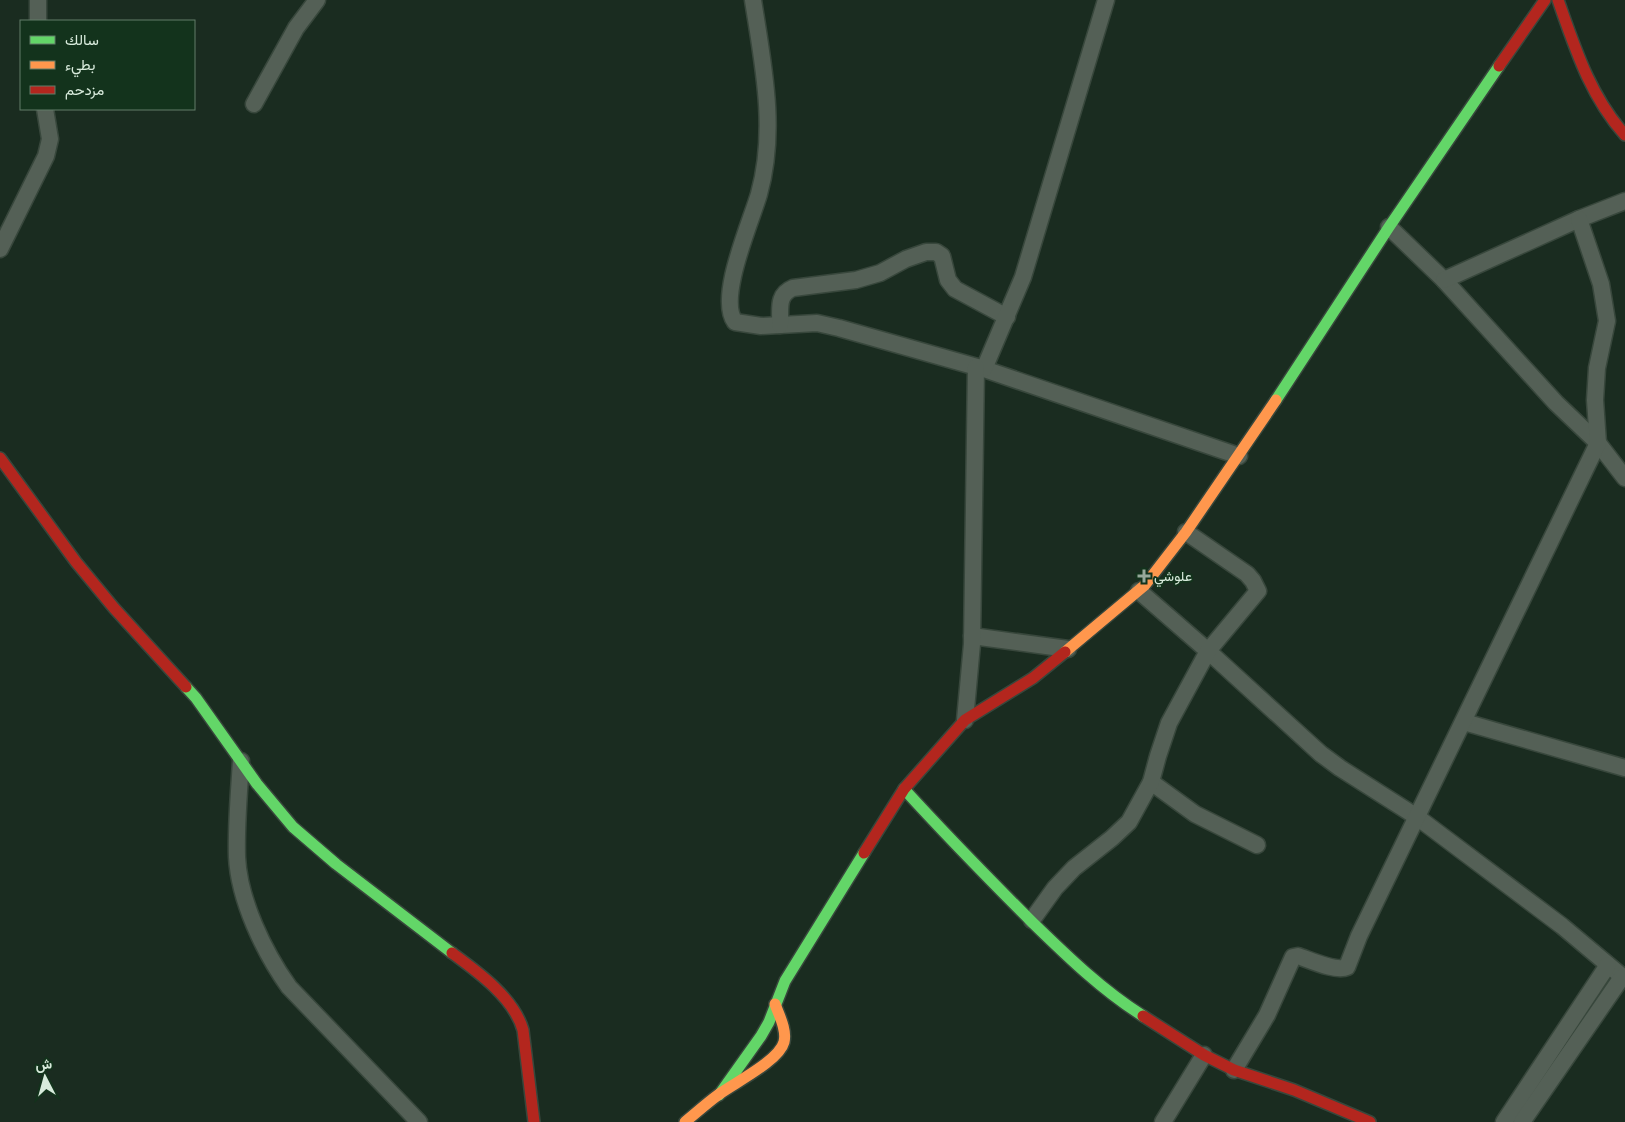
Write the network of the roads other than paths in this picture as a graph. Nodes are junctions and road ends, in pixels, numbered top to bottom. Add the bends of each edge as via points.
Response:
1 (38, 0) edge
2 (317, 0) edge
3 (753, 0) edge
4 (1106, 0) edge
5 (1545, 0) edge
6 (1558, 0) edge
7 (38, 20) edge
8 (254, 104) dead end
9 (45, 110) edge
10 (1625, 135) edge
11 (1625, 201) edge
12 (1579, 219) junction
13 (1389, 227) junction
14 (0, 249) edge
15 (1444, 280) junction
16 (1007, 317) junction
17 (780, 325) junction
18 (980, 368) junction
19 (1598, 443) junction
20 (1239, 456) junction
21 (0, 458) edge
22 (1625, 478) edge
23 (1186, 532) junction
24 (1139, 591) junction
25 (972, 636) junction
26 (1068, 650) junction
27 (1208, 651) junction
28 (965, 720) junction
29 (1464, 722) junction
30 (241, 761) junction
31 (1624, 765) edge
32 (1151, 782) junction
33 (904, 790) junction
34 (1417, 817) junction
35 (1257, 845) dead end
36 (1032, 920) junction
37 (1608, 965) junction
38 (1624, 978) edge
39 (776, 1004) junction
40 (1204, 1055) junction
41 (1234, 1070) junction
42 (719, 1095) junction
43 (419, 1122) edge
44 (534, 1122) edge
45 (685, 1122) edge
46 (1163, 1122) edge
47 (1370, 1122) edge
48 (1504, 1122) edge
49 (1522, 1122) edge

1 - 7 street
2 - 8 street via 296,28
3 - 17 street via 767,102 765,158 759,192 730,286 730,306 735,322
4 - 16 street via 1031,253
5 - 13 street
6 - 10 street via 1596,95
9 - 14 street via 50,139 46,156
11 - 12 street
12 - 15 street
12 - 19 street via 1600,284 1606,321 1597,368
13 - 15 street
13 - 20 street
15 - 19 street via 1556,403
16 - 17 street via 955,290 948,280 942,256 932,252 856,280 793,288 782,296
16 - 18 street
17 - 18 street via 826,325
18 - 20 street
18 - 25 street
19 - 22 street
19 - 29 street
20 - 23 street
21 - 30 street via 76,562 196,698
23 - 24 street
23 - 27 street via 1247,574 1258,591
24 - 26 street
24 - 27 street
25 - 26 street
25 - 28 street
26 - 28 street via 1033,678
27 - 32 street via 1169,723
27 - 34 street via 1322,754
28 - 33 street
29 - 31 street
29 - 34 street
30 - 43 street via 237,859 251,917 289,987
30 - 44 street via 294,827 344,870 467,964 513,1007 523,1030
32 - 35 street via 1195,814
32 - 36 street via 1129,822 1074,868
33 - 36 street via 975,866
33 - 39 street via 786,981
34 - 37 street via 1562,926
34 - 41 street via 1347,967 1335,968 1293,957 1267,1015
36 - 40 street via 1086,974 1118,1000
37 - 38 street
37 - 48 street
38 - 49 street
39 - 42 street via 761,1036
39 - 42 street via 784,1044 750,1075
40 - 41 street
40 - 46 street
41 - 47 street via 1294,1090
42 - 45 street

